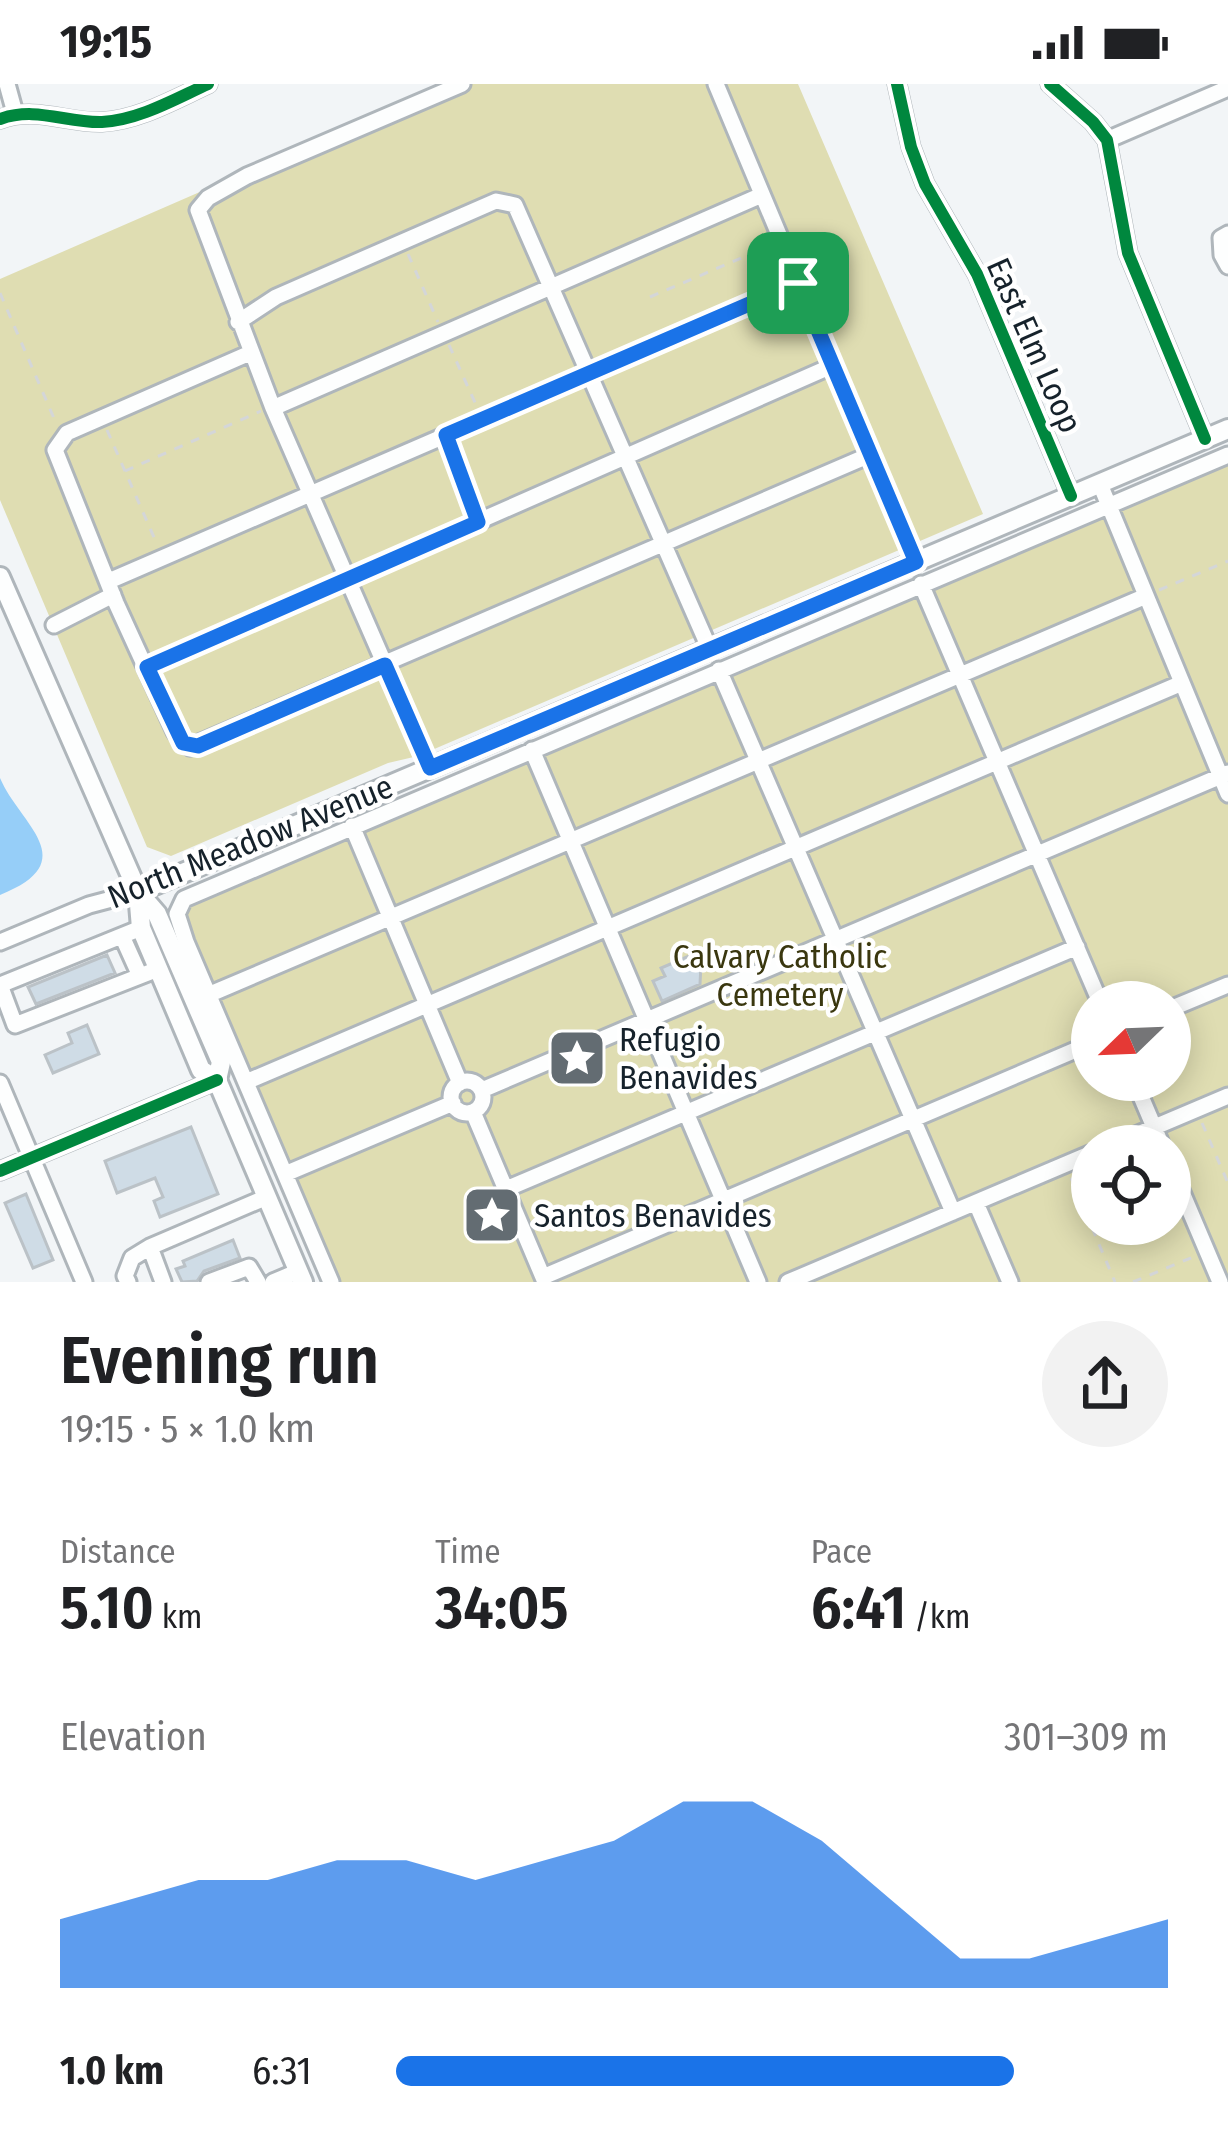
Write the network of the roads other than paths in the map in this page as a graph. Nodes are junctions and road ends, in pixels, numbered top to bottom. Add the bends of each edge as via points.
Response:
1 (7, 84) edge
2 (208, 84) edge
3 (462, 84) edge
4 (716, 84) edge
5 (896, 84) edge
6 (1050, 84) edge
7 (1228, 88) edge
8 (175, 91) edge
9 (8, 116) edge
10 (1107, 140) junction
11 (762, 196) junction
12 (1228, 235) edge
13 (1228, 266) edge
14 (798, 283) junction
15 (554, 286) junction
16 (238, 322) junction
17 (250, 352) junction
18 (833, 365) junction
19 (591, 373) junction
20 (268, 409) junction
21 (1228, 429) edge
22 (446, 435) junction
23 (1205, 439) junction
24 (872, 454) junction
25 (1228, 455) edge
26 (627, 457) junction
27 (1100, 484) junction
28 (310, 494) junction
29 (1071, 496) junction
30 (1109, 506) junction
31 (478, 522) junction
32 (665, 544) junction
33 (916, 562) junction
34 (0, 577) edge
35 (347, 579) junction
36 (921, 584) junction
37 (111, 588) junction
38 (1146, 596) junction
39 (54, 625) dead end
40 (710, 650) junction
41 (385, 665) junction
42 (147, 667) junction
43 (719, 670) junction
44 (960, 675) junction
45 (1182, 683) junction
46 (532, 750) junction
47 (758, 760) junction
48 (997, 762) junction
49 (430, 768) junction
50 (1224, 775) edge
51 (1228, 794) edge
52 (352, 826) junction
53 (571, 840) junction
54 (796, 848) junction
55 (1036, 853) junction
56 (138, 892) junction
57 (391, 917) junction
58 (608, 928) junction
59 (132, 932) junction
60 (836, 939) junction
61 (0, 942) edge
62 (1077, 947) junction
63 (149, 973) junction
64 (1091, 981) edge
65 (0, 985) edge
66 (1228, 985) edge
67 (208, 995) junction
68 (1191, 1001) edge
69 (427, 1005) junction
70 (647, 1019) junction
71 (875, 1033) junction
72 (1071, 1052) edge
73 (218, 1080) junction
74 (246, 1082) junction
75 (460, 1082) junction
76 (0, 1083) edge
77 (482, 1090) junction
78 (1228, 1096) edge
79 (453, 1102) junction
80 (473, 1112) junction
81 (686, 1113) junction
82 (913, 1120) junction
83 (1159, 1125) edge
84 (32, 1158) junction
85 (1071, 1163) edge
86 (0, 1171) edge
87 (285, 1174) junction
88 (506, 1189) junction
89 (267, 1197) junction
90 (723, 1200) junction
91 (976, 1203) junction
92 (952, 1212) junction
93 (1191, 1214) edge
94 (152, 1252) junction
95 (301, 1277) edge
96 (544, 1280) edge
97 (84, 1282) edge
98 (128, 1282) edge
99 (163, 1282) edge
100 (173, 1282) edge
101 (208, 1282) edge
102 (258, 1282) edge
103 (273, 1282) edge
104 (331, 1282) edge
105 (758, 1282) edge
106 (788, 1282) edge
107 (1010, 1282) edge
108 (1220, 1282) edge

1 - 9 street
2 - 8 street
3 - 16 street via 208,198 199,223
4 - 11 street
5 - 29 street, East Elm Loop via 925,184 977,274
6 - 10 street
7 - 10 street
8 - 9 street via 107,122
10 - 23 street via 1139,287
11 - 14 street
11 - 15 street
12 - 13 street via 1220,246
14 - 18 street
14 - 19 street
15 - 16 street via 515,205 496,201 276,297
15 - 19 street
15 - 20 street
16 - 17 street
17 - 20 street
17 - 37 street via 58,443
18 - 24 street
18 - 26 street
19 - 22 street
19 - 26 street
20 - 28 street
21 - 23 main road, North Meadow Avenue
22 - 28 street
22 - 31 street
23 - 27 main road, North Meadow Avenue
24 - 32 street
24 - 33 street
25 - 30 street
26 - 31 street
26 - 32 street
27 - 29 main road, North Meadow Avenue
27 - 30 street
28 - 35 street
28 - 37 street
29 - 33 main road, North Meadow Avenue
30 - 36 street
30 - 38 street
31 - 35 street
32 - 40 street
32 - 41 street
33 - 40 main road, North Meadow Avenue
34 - 56 main road
35 - 41 street
35 - 42 street
36 - 43 street
36 - 44 street
37 - 39 street
37 - 42 street
38 - 44 street
38 - 45 street
40 - 49 main road, North Meadow Avenue
41 - 42 street via 190,747
41 - 49 street
43 - 46 street
43 - 47 street
44 - 47 street
44 - 48 street
45 - 48 street
45 - 50 street
46 - 52 street
46 - 53 street
47 - 53 street
47 - 54 street
48 - 54 street
48 - 55 street
49 - 56 main road, North Meadow Avenue
50 - 51 street
50 - 55 street
52 - 57 street
52 - 67 street via 178,906
53 - 57 street
53 - 58 street
54 - 58 street
54 - 60 street
55 - 60 street
55 - 62 street
56 - 59 main road
56 - 61 street, North Meadow Avenue
56 - 73 main road via 157,914 220,1062
57 - 67 street
57 - 69 street
58 - 69 street
58 - 70 street
59 - 63 main road
59 - 65 street
60 - 70 street
60 - 71 street
62 - 64 street
62 - 71 street
63 - 65 street via 15,1025
63 - 73 main road via 201,1070
66 - 68 street
67 - 74 street
69 - 74 street
69 - 75 street
70 - 77 street
70 - 81 street
71 - 81 street
71 - 82 street
72 - 82 street
73 - 84 street
73 - 89 main road
74 - 87 street
75 - 77 street
75 - 79 street
76 - 84 street
77 - 80 street
78 - 83 street
79 - 80 street
79 - 87 street
80 - 88 street
81 - 88 street
81 - 90 street
82 - 90 street
82 - 92 street
84 - 86 street
84 - 97 street
85 - 91 street
87 - 104 street
88 - 96 street
89 - 94 street
89 - 95 main road
90 - 96 street
90 - 105 street
91 - 92 street
91 - 107 street
92 - 106 street
93 - 108 street
94 - 98 street via 132,1258
94 - 99 street
94 - 100 street
95 - 103 street
101 - 102 street via 249,1268

